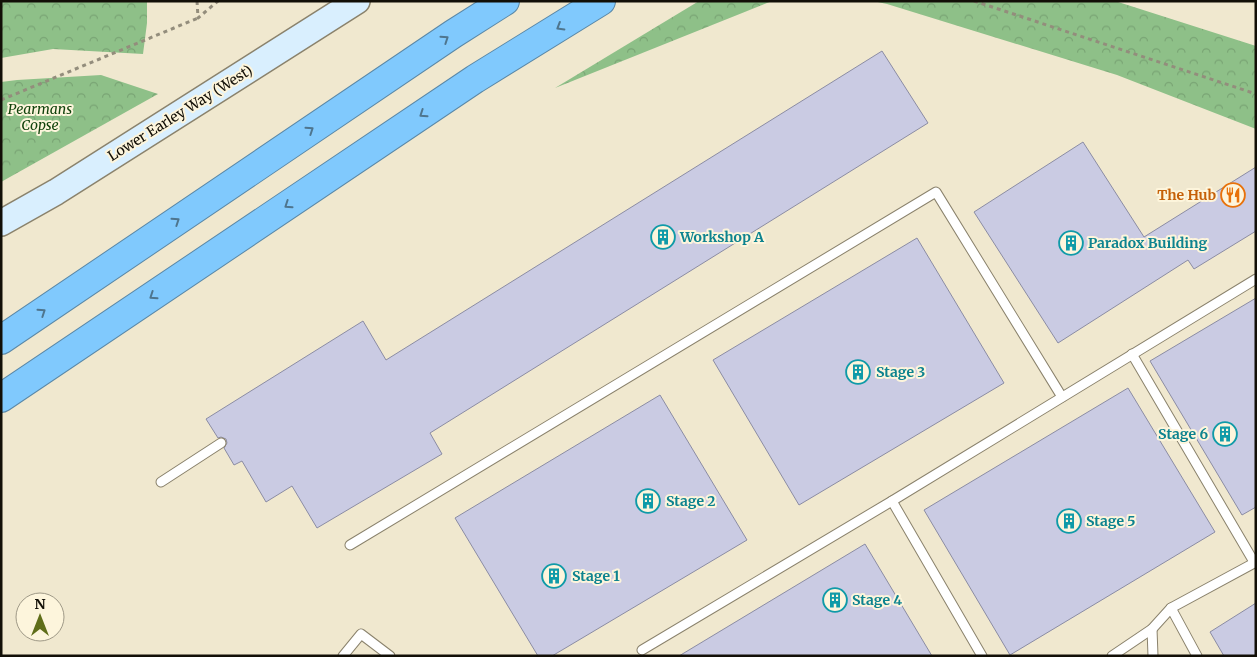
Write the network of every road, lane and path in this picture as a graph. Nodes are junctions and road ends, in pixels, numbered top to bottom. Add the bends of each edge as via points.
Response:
1 (197, 1) edge
2 (218, 1) edge
3 (358, 1) edge
4 (505, 1) edge
5 (601, 1) edge
6 (974, 1) edge
7 (198, 18) junction
8 (1256, 94) edge
9 (1, 100) edge
10 (1, 223) edge
11 (1256, 280) edge
12 (1, 340) edge
13 (1132, 354) junction
14 (1062, 396) junction
15 (1, 398) edge
16 (221, 443) dead end
17 (161, 482) dead end
18 (892, 501) junction
19 (350, 545) dead end
20 (1255, 562) edge
21 (1170, 608) junction
22 (1152, 629) junction
23 (642, 650) dead end
24 (343, 656) edge
25 (390, 656) edge
26 (982, 656) edge
27 (1112, 656) edge
28 (1153, 656) edge
29 (1198, 656) edge

1 - 7 path
2 - 7 path
3 - 10 main road, Lower Earley Way (West) via 56,192
12 -> 4 highway
5 -> 15 highway via 475,78
6 - 8 path
7 - 9 path
11 - 13 lane
13 - 14 lane
13 - 20 lane
14 - 18 lane
14 - 19 lane via 936,192
16 - 17 lane
18 - 23 lane
18 - 26 lane
20 - 21 lane
21 - 22 lane
21 - 29 lane
22 - 27 lane
22 - 28 lane
24 - 25 lane via 361,634

